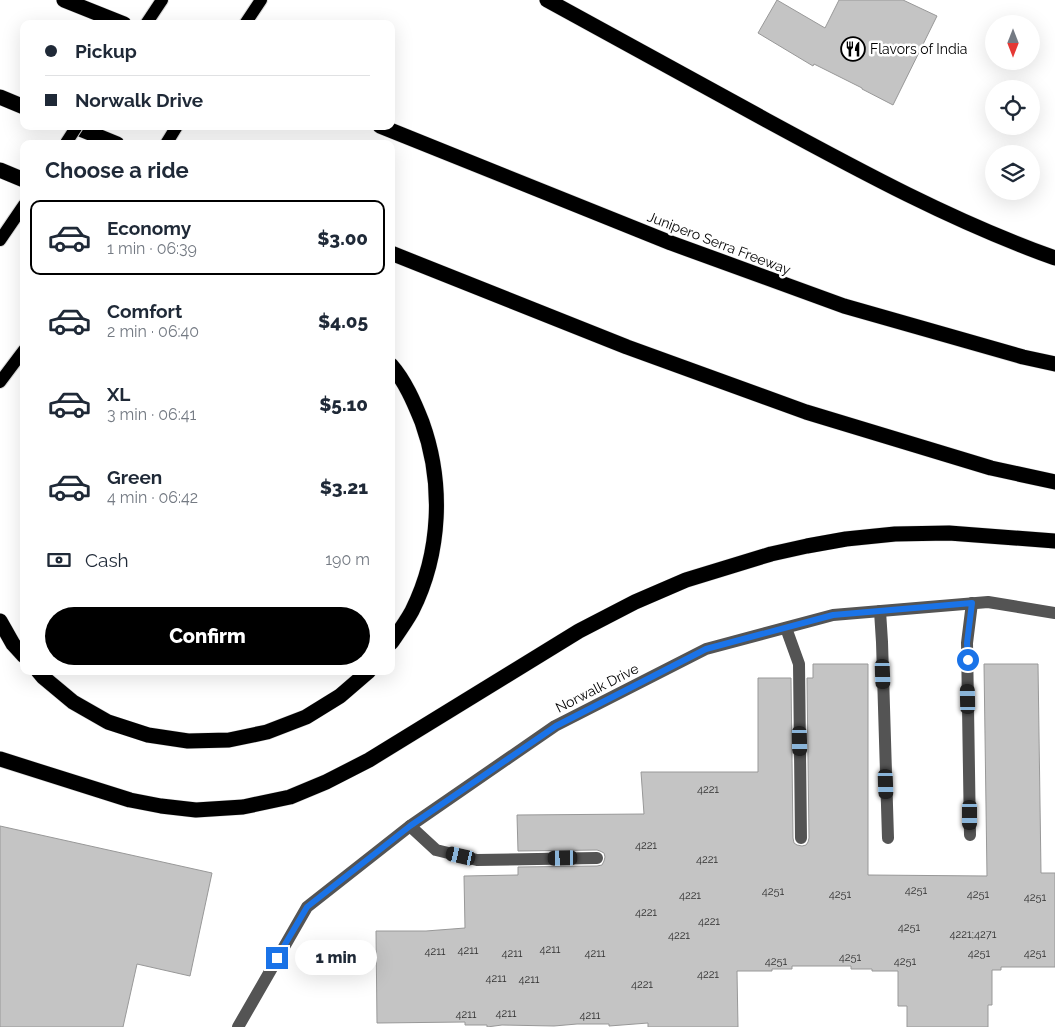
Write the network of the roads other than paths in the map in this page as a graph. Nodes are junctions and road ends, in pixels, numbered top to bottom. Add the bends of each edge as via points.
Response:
1 (64, 0) edge
2 (162, 0) edge
3 (261, 0) edge
4 (547, 0) edge
5 (114, 20) edge
6 (149, 20) edge
7 (248, 20) edge
8 (0, 97) edge
9 (20, 104) edge
10 (84, 130) edge
11 (390, 130) edge
12 (108, 140) edge
13 (0, 170) edge
14 (20, 178) edge
15 (20, 211) edge
16 (0, 240) edge
17 (395, 255) edge
18 (1055, 258) edge
19 (20, 355) edge
20 (1055, 364) edge
21 (395, 369) edge
22 (0, 382) edge
23 (1055, 482) edge
24 (1055, 541) edge
25 (972, 603) junction
26 (880, 611) junction
27 (1055, 613) edge
28 (0, 621) edge
29 (786, 628) junction
30 (395, 638) edge
31 (20, 652) edge
32 (41, 675) edge
33 (364, 675) edge
34 (0, 759) edge
35 (410, 826) junction
36 (970, 835) dead end
37 (801, 838) dead end
38 (888, 838) dead end
39 (597, 858) dead end
40 (238, 1027) edge

1 - 5 highway
2 - 6 main road
3 - 7 main road
4 - 18 highway via 860,171 946,214
8 - 9 highway
10 - 12 highway
11 - 20 highway, Junipero Serra Freeway via 672,243 844,306
13 - 14 highway
15 - 16 main road
17 - 23 highway via 627,347 806,412 991,468
19 - 22 main road
21 - 30 highway via 414,402 426,434 435,472 437,506 435,542 425,579 412,612
24 - 34 highway via 949,532 846,539 771,554 686,580 579,631 369,760 290,797 243,807 196,810 130,800
25 - 26 street, Norwalk Drive
25 - 27 street, Norwalk Drive via 988,602
25 - 36 street via 967,643
26 - 29 street, Norwalk Drive via 833,615
26 - 38 street
28 - 31 highway
29 - 35 street, Norwalk Drive via 706,649 556,726
29 - 37 street via 799,664
32 - 33 highway via 73,702 108,722 148,735 188,741 229,740 268,732 306,718
35 - 39 street via 436,850 477,860
35 - 40 street, Norwalk Drive via 307,907

